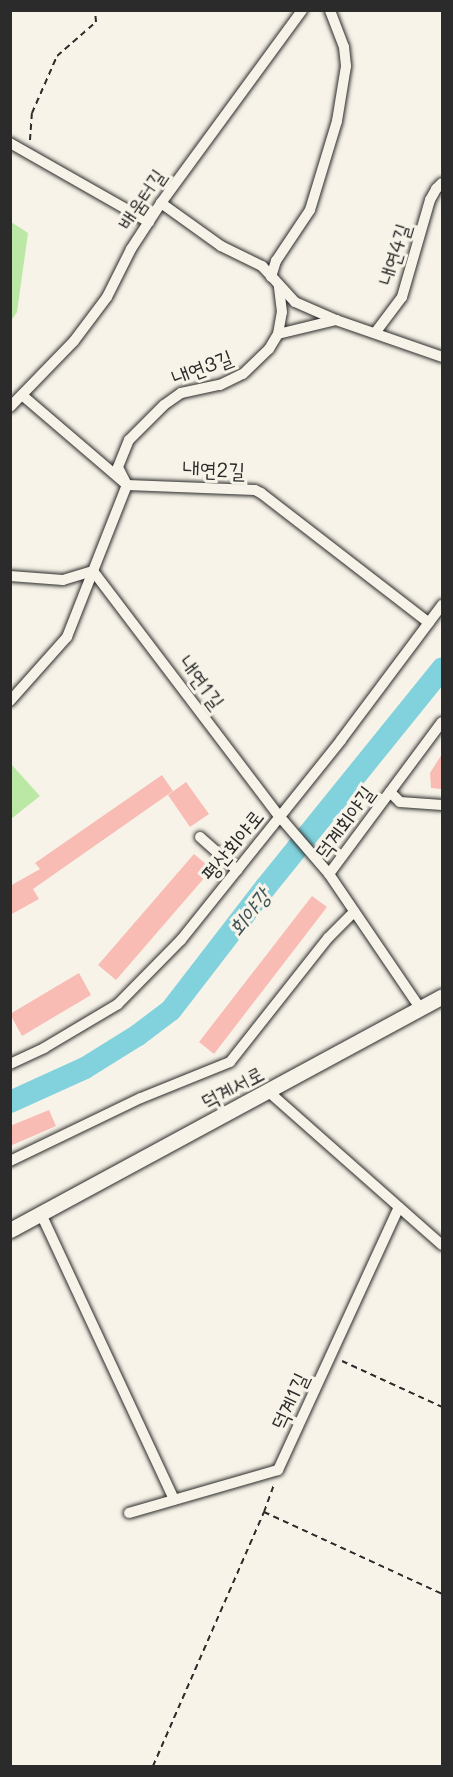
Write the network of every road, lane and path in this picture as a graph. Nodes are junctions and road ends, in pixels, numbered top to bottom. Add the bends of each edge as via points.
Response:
1 (95, 10) edge
2 (302, 10) edge
3 (330, 10) edge
4 (10, 143) edge
5 (29, 155) junction
6 (442, 183) edge
7 (161, 203) junction
8 (149, 222) junction
9 (271, 277) junction
10 (279, 286) junction
11 (336, 320) junction
12 (375, 333) junction
13 (278, 334) junction
14 (442, 357) edge
15 (22, 395) junction
16 (10, 407) edge
17 (127, 485) junction
18 (93, 571) junction
19 (10, 576) edge
20 (442, 605) edge
21 (429, 623) junction
22 (10, 701) edge
23 (442, 722) edge
24 (390, 792) junction
25 (442, 805) edge
26 (280, 817) junction
27 (200, 837) dead end
28 (237, 870) junction
29 (329, 874) junction
30 (354, 912) junction
31 (442, 996) edge
32 (420, 1008) junction
33 (10, 1064) edge
34 (269, 1092) junction
35 (10, 1161) edge
36 (399, 1207) junction
37 (41, 1214) junction
38 (10, 1230) edge
39 (442, 1245) edge
40 (331, 1356) junction
41 (442, 1407) edge
42 (278, 1470) junction
43 (174, 1499) junction
44 (264, 1512) junction
45 (129, 1513) dead end
46 (442, 1594) edge
47 (153, 1767) edge

1 - 5 path via 96,22 57,56 32,113
2 - 7 street, 배움터길
3 - 9 street via 344,47 346,66 337,121 310,210 276,261
4 - 5 street
5 - 8 street
6 - 12 street, 내연4길 via 430,200 402,297
7 - 8 street, 배움터길
7 - 9 street via 221,246 262,266
8 - 15 street, 배움터길 via 107,297 74,341
9 - 10 street
10 - 11 street via 296,302
10 - 13 street via 282,312
11 - 12 street
11 - 13 street
12 - 14 street
13 - 17 street, 내연3길 via 269,349 243,374 220,385 181,393 151,417 129,440 121,455 118,467
15 - 16 street, 배움터길
15 - 17 street
17 - 18 street
17 - 21 street, 내연2길 via 255,490
18 - 19 street via 63,580
18 - 22 street via 67,637
18 - 26 street, 내연1길
20 - 21 street, 평산회야로
21 - 26 street, 평산회야로
23 - 24 street, 덕계회야길
24 - 25 street via 400,802
24 - 29 street, 덕계회야길
26 - 28 street, 평산회야로
26 - 29 street, 내연1길
27 - 28 street
28 - 33 street, 평산회야로 via 181,940 118,1004
29 - 30 street, 덕계회야길
30 - 32 street, 덕계회야길
30 - 35 street via 328,938 230,1062 141,1098
31 - 32 street, 덕계서로
32 - 34 street, 덕계서로
34 - 36 street
34 - 37 street, 덕계서로
36 - 39 street
36 - 40 street, 덕계1길
37 - 38 street, 덕계서로
37 - 43 street
40 - 41 path
40 - 42 street, 덕계1길
42 - 43 street
42 - 44 path
43 - 45 street
44 - 46 path
44 - 47 path

